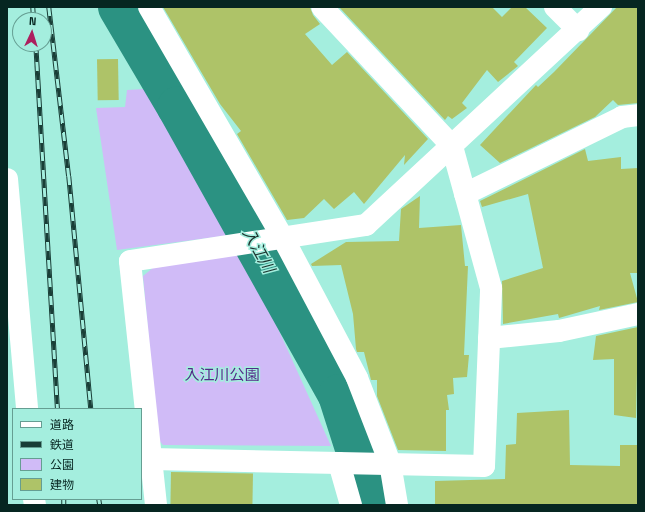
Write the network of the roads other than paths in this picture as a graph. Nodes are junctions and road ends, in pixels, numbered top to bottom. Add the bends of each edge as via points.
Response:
1 (149, 7) edge
2 (322, 7) edge
3 (554, 7) edge
4 (601, 7) edge
5 (578, 30) junction
6 (638, 115) edge
7 (452, 146) junction
8 (7, 179) edge
9 (465, 194) junction
10 (281, 238) junction
11 (11, 265) edge
12 (638, 314) edge
13 (489, 338) junction
14 (27, 408) edge
15 (151, 459) junction
16 (340, 463) junction
17 (385, 463) junction
18 (156, 505) edge
19 (351, 505) edge
20 (397, 505) edge

1 - 10 street
2 - 7 street
3 - 5 street
4 - 5 street
5 - 7 street
6 - 9 street via 622,117
7 - 9 street
7 - 10 street via 366,225
8 - 11 street
9 - 13 street via 491,288
10 - 15 street via 130,261
10 - 17 street via 357,378
11 - 14 street
12 - 13 street via 559,331
13 - 17 street via 484,466
15 - 16 street
15 - 18 street
16 - 17 street
16 - 19 street
17 - 20 street

